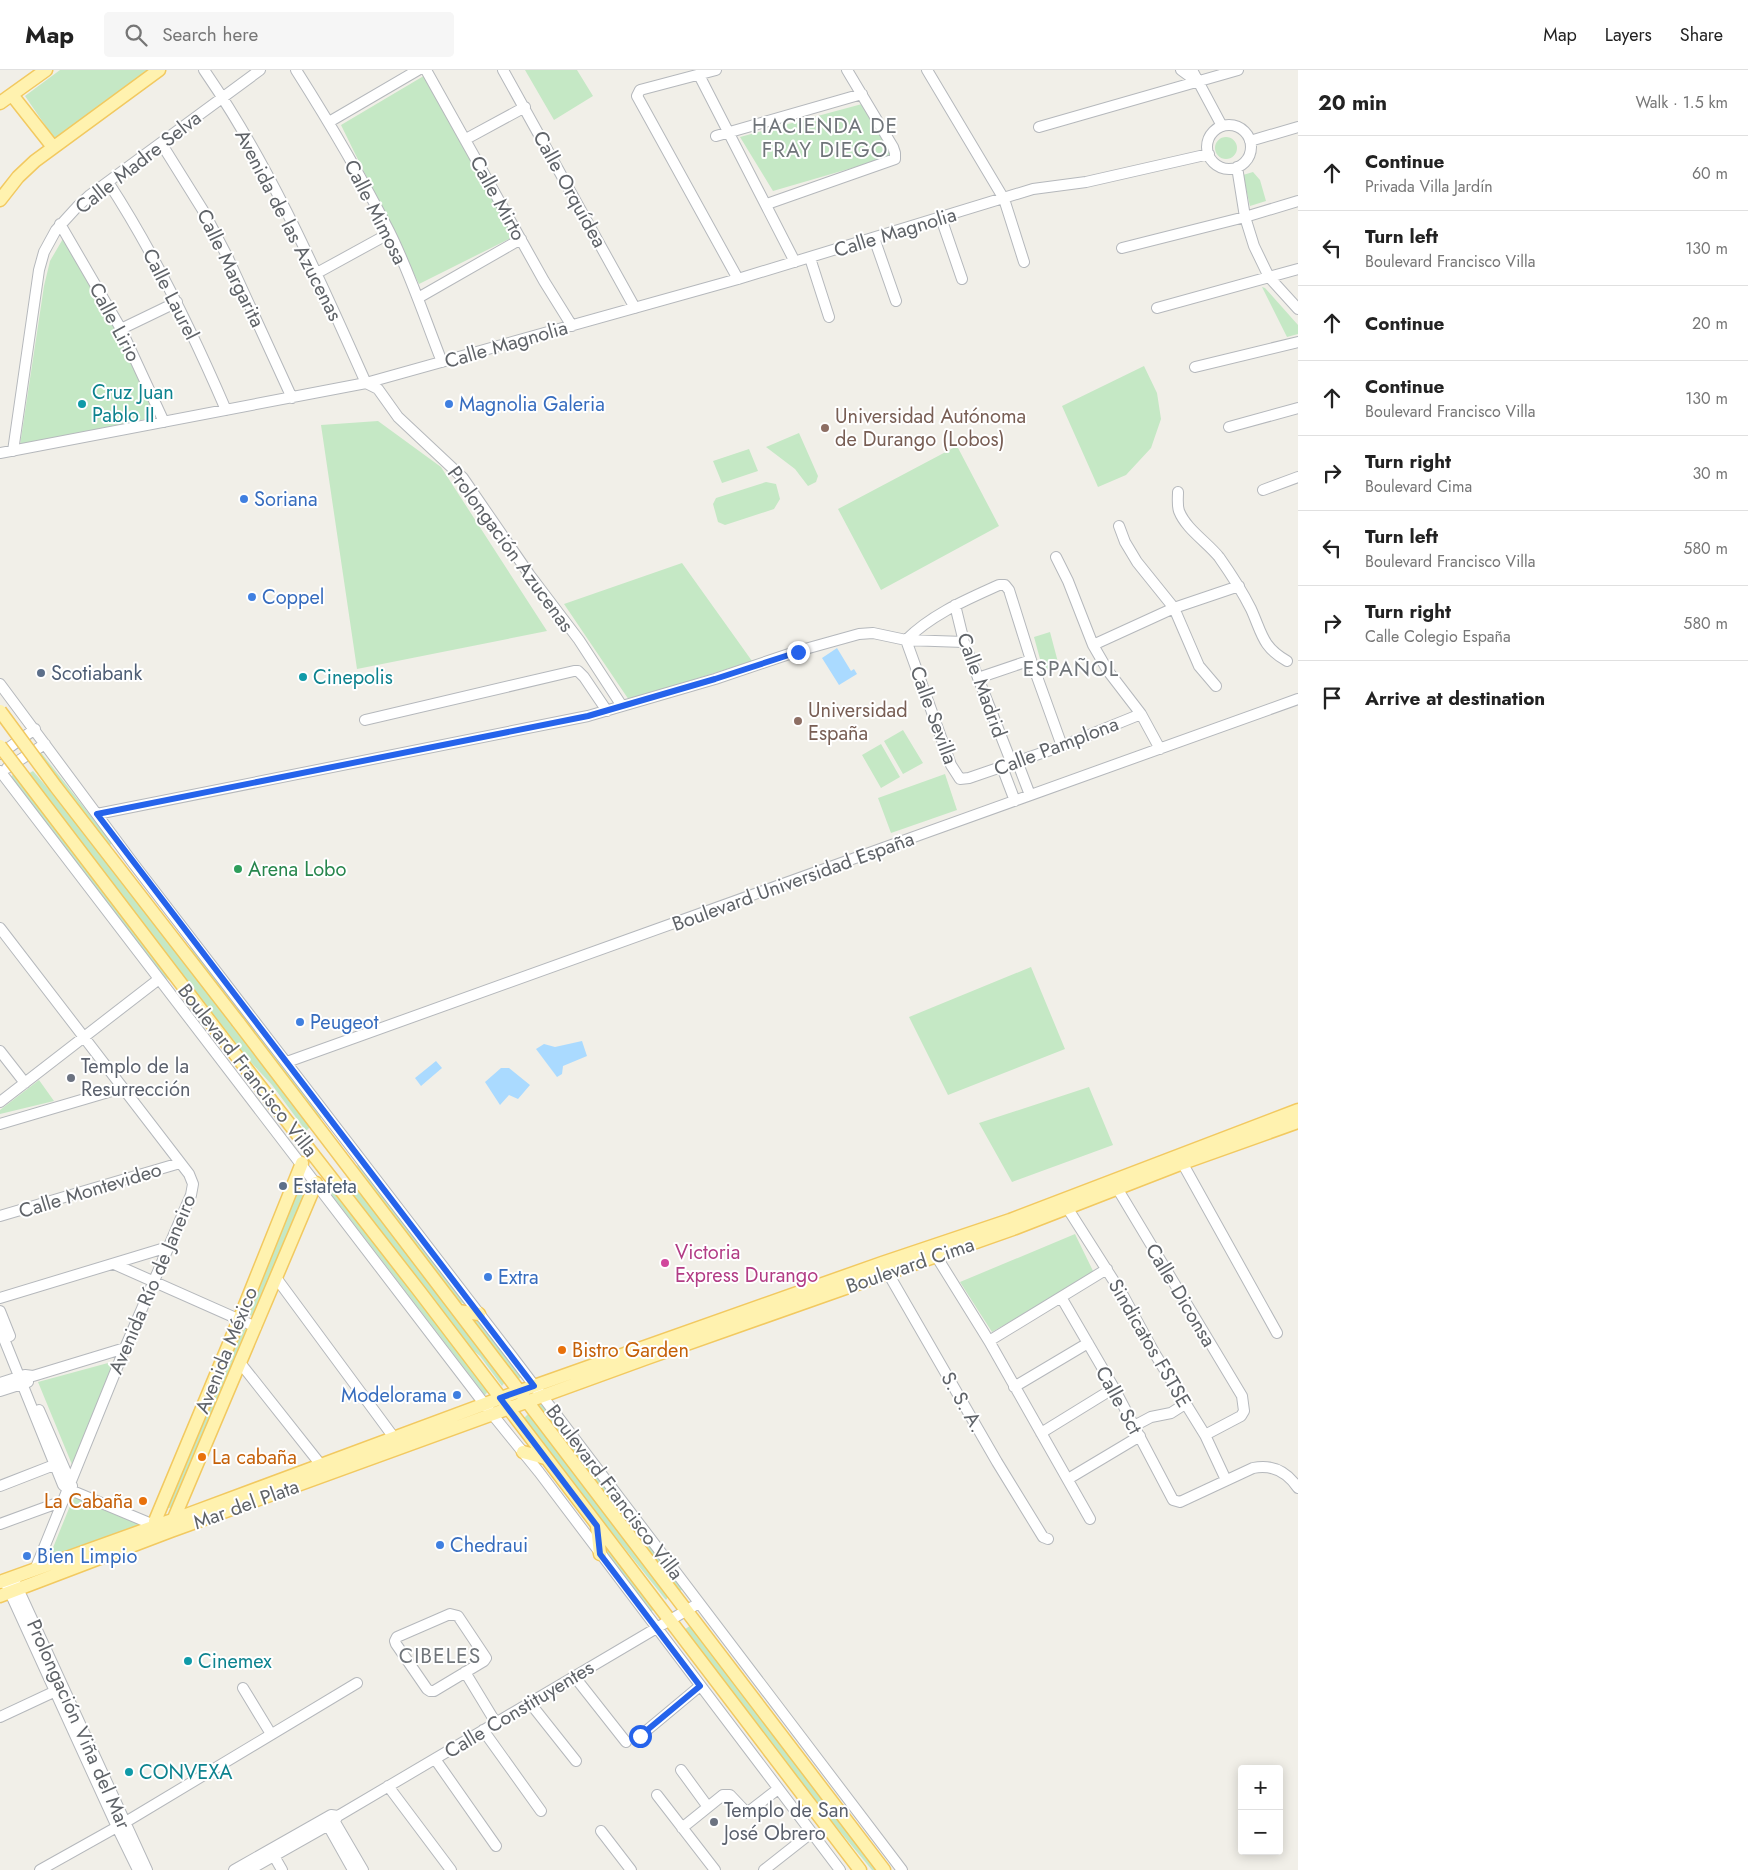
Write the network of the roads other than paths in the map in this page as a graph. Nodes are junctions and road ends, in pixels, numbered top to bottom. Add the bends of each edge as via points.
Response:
1 (46, 70) edge
2 (159, 70) edge
3 (204, 70) edge
4 (260, 70) edge
5 (296, 70) edge
6 (418, 70) edge
7 (426, 70) edge
8 (503, 70) edge
9 (716, 70) edge
10 (847, 70) edge
11 (927, 70) edge
12 (1181, 70) edge
13 (1192, 70) edge
14 (1238, 70) edge
15 (699, 75) junction
16 (1197, 82) junction
17 (862, 94) junction
18 (12, 95) junction
19 (223, 97) junction
20 (0, 103) edge
21 (525, 107) junction
22 (329, 122) junction
23 (1222, 126) junction
24 (1039, 127) dead end
25 (1298, 127) edge
26 (729, 131) junction
27 (716, 136) dead end
28 (466, 139) junction
29 (1250, 141) junction
30 (161, 143) junction
31 (53, 147) junction
32 (1208, 154) junction
33 (1237, 167) junction
34 (108, 182) junction
35 (1004, 199) junction
36 (0, 200) edge
37 (1298, 201) edge
38 (767, 204) junction
39 (1245, 217) junction
40 (941, 218) junction
41 (60, 224) junction
42 (390, 233) junction
43 (874, 238) junction
44 (521, 239) junction
45 (1122, 248) dead end
46 (810, 258) junction
47 (795, 262) junction
48 (1024, 262) dead end
49 (1298, 269) edge
50 (317, 274) junction
51 (1270, 277) junction
52 (738, 279) junction
53 (962, 279) dead end
54 (418, 298) junction
55 (896, 301) dead end
56 (177, 302) junction
57 (635, 308) junction
58 (1157, 308) dead end
59 (1298, 309) edge
60 (829, 317) dead end
61 (572, 326) junction
62 (121, 329) junction
63 (1298, 342) edge
64 (442, 362) junction
65 (1195, 368) dead end
66 (366, 383) junction
67 (292, 398) junction
68 (1298, 408) edge
69 (226, 410) junction
70 (164, 422) junction
71 (1228, 427) dead end
72 (13, 451) junction
73 (0, 453) edge
74 (1298, 477) edge
75 (1263, 490) dead end
76 (1178, 492) dead end
77 (1119, 526) dead end
78 (1056, 557) dead end
79 (1239, 586) junction
80 (955, 605) junction
81 (1174, 608) junction
82 (906, 640) junction
83 (964, 642) junction
84 (1093, 645) junction
85 (1031, 660) junction
86 (1286, 661) dead end
87 (978, 678) junction
88 (0, 684) edge
89 (1216, 686) dead end
90 (1298, 699) edge
91 (622, 706) junction
92 (607, 711) junction
93 (0, 712) edge
94 (1141, 714) junction
95 (365, 720) dead end
96 (35, 730) junction
97 (46, 744) junction
98 (0, 746) edge
99 (1062, 746) junction
100 (1160, 749) junction
101 (0, 754) edge
102 (1010, 764) junction
103 (0, 772) edge
104 (970, 778) joint
105 (1030, 795) junction
106 (1015, 801) junction
107 (97, 814) junction
108 (0, 928) edge
109 (159, 980) junction
110 (83, 1037) junction
111 (0, 1051) edge
112 (287, 1062) junction
113 (25, 1083) junction
114 (122, 1088) junction
115 (0, 1102) edge
116 (1298, 1110) edge
117 (1298, 1122) edge
118 (0, 1124) edge
119 (1246, 1135) junction
120 (1180, 1159) junction
121 (180, 1163) junction
122 (302, 1164) junction
123 (316, 1183) junction
124 (1115, 1185) junction
125 (1068, 1208) junction
126 (0, 1216) edge
127 (168, 1248) junction
128 (933, 1251) junction
129 (114, 1264) junction
130 (886, 1268) junction
131 (1107, 1269) junction
132 (277, 1279) junction
133 (154, 1282) junction
134 (1061, 1297) junction
135 (0, 1298) edge
136 (0, 1311) edge
137 (458, 1311) junction
138 (479, 1314) junction
139 (240, 1320) junction
140 (256, 1327) junction
141 (0, 1329) edge
142 (1277, 1333) dead end
143 (989, 1341) junction
144 (1088, 1343) junction
145 (125, 1348) junction
146 (241, 1364) junction
147 (25, 1378) junction
148 (0, 1383) edge
149 (1014, 1387) junction
150 (1114, 1388) junction
151 (0, 1391) edge
152 (520, 1391) junction
153 (538, 1391) junction
154 (527, 1402) junction
155 (504, 1404) junction
156 (1185, 1404) junction
157 (489, 1409) junction
158 (1134, 1426) junction
159 (1041, 1433) junction
160 (1205, 1435) junction
161 (1140, 1436) junction
162 (397, 1443) junction
163 (523, 1452) junction
164 (545, 1458) junction
165 (54, 1465) junction
166 (321, 1465) junction
167 (1068, 1479) junction
168 (1226, 1480) junction
169 (0, 1486) edge
170 (71, 1488) junction
171 (1298, 1488) edge
172 (63, 1502) junction
173 (1090, 1519) dead end
174 (0, 1524) edge
175 (172, 1525) junction
176 (597, 1526) junction
177 (155, 1532) junction
178 (1048, 1539) dead end
179 (600, 1554) junction
180 (35, 1570) junction
181 (8, 1586) edge
182 (699, 1603) junction
183 (686, 1611) junction
184 (670, 1620) junction
185 (656, 1628) junction
186 (465, 1672) junction
187 (574, 1676) junction
188 (357, 1682) dead end
189 (700, 1686) junction
190 (242, 1688) dead end
191 (59, 1690) junction
192 (530, 1702) junction
193 (0, 1717) edge
194 (496, 1723) junction
195 (483, 1730) junction
196 (271, 1734) junction
197 (640, 1736) dead end
198 (626, 1742) dead end
199 (744, 1744) junction
200 (792, 1750) junction
201 (435, 1758) junction
202 (774, 1758) junction
203 (576, 1762) dead end
204 (822, 1765) junction
205 (681, 1770) dead end
206 (388, 1786) junction
207 (778, 1789) junction
208 (656, 1795) dead end
209 (708, 1806) junction
210 (541, 1811) dead end
211 (331, 1820) junction
212 (120, 1825) junction
213 (682, 1828) junction
214 (601, 1831) dead end
215 (811, 1833) junction
216 (496, 1846) dead end
217 (274, 1856) junction
218 (40, 1870) edge
219 (138, 1870) edge
220 (147, 1870) edge
221 (234, 1870) edge
222 (249, 1870) edge
223 (282, 1870) edge
224 (353, 1870) edge
225 (363, 1870) edge
226 (451, 1870) edge
227 (631, 1870) edge
228 (714, 1870) edge
229 (764, 1870) edge
230 (840, 1870) edge
231 (860, 1870) edge
232 (884, 1870) edge
233 (902, 1870) edge

1 - 18 main road
2 - 31 main road
3 - 19 street, Avenida de las Azucenas
4 - 19 street, Calle Madre Selva
5 - 22 street, Calle Mimosa
6 - 22 street
7 - 28 street, Calle Mirto
8 - 21 street, Calle Orquídea
9 - 15 street
10 - 17 street
11 - 35 street
12 - 16 street
13 - 16 street
14 - 16 street
15 - 26 street
15 - 52 street via 643,89 637,93 638,100
16 - 23 street
16 - 24 street
17 - 26 street
17 - 38 street via 892,147 895,159
18 - 20 main road
18 - 31 main road
19 - 30 street, Calle Madre Selva
19 - 50 street, Avenida de las Azucenas via 284,206
21 - 28 street
21 - 57 street, Calle Orquídea
22 - 42 street, Calle Mimosa
23 - 29 street via 1242,129
23 - 32 street via 1209,138
25 - 29 street
26 - 27 street
26 - 38 street
28 - 44 street, Calle Mirto
29 - 33 street via 1249,156
30 - 34 street, Calle Madre Selva
30 - 67 street, Calle Margarita via 227,256
31 - 36 main road via 18,178
32 - 33 street via 1222,167
32 - 35 street, Calle Magnolia via 1086,182 1033,189
33 - 39 street
34 - 41 street, Calle Madre Selva
34 - 56 street, Calle Laurel via 139,230
35 - 40 street, Calle Magnolia
35 - 48 street
37 - 39 street
38 - 47 street
39 - 45 street
39 - 51 street via 1254,246
40 - 43 street, Calle Magnolia
40 - 53 street
41 - 62 street, Calle Lirio
41 - 72 street, Calle Madre Selva via 44,252 39,270
42 - 50 street
42 - 54 street, Calle Mimosa
43 - 46 street, Calle Magnolia
43 - 55 street
44 - 54 street
44 - 61 street, Calle Mirto
46 - 47 street, Calle Magnolia
46 - 60 street
47 - 52 street, Calle Magnolia
49 - 51 street
50 - 66 street, Avenida de las Azucenas
51 - 58 street
51 - 59 street
52 - 57 street, Calle Magnolia
54 - 64 street, Calle Mimosa
56 - 62 street
56 - 69 street, Calle Laurel
57 - 61 street, Calle Magnolia
61 - 64 street, Calle Magnolia
62 - 70 street, Calle Lirio
63 - 65 street
64 - 66 street, Calle Magnolia
66 - 67 street, Calle Magnolia
66 - 91 street, Prolongación Azucenas via 378,389 398,417 463,478
67 - 69 street, Calle Magnolia
68 - 71 street
69 - 70 street, Calle Magnolia
70 - 72 street, Calle Magnolia
72 - 73 street, Calle Magnolia
74 - 75 street
76 - 79 street via 1179,510 1185,520 1217,555
77 - 81 street via 1138,562
78 - 84 street
79 - 81 street
79 - 86 street via 1264,641
80 - 82 street via 920,626
80 - 83 street, Calle Madrid
80 - 85 street via 1005,585
81 - 84 street
81 - 89 street via 1199,666
82 - 83 street
82 - 91 street via 873,633 859,634
82 - 104 street, Calle Sevilla via 951,765 958,778
83 - 87 street, Calle Madrid
84 - 94 street via 1108,671
85 - 87 street
85 - 99 street
87 - 102 street, Calle Madrid
88 - 96 street, Boulevard Francisco Villa
90 - 100 street, Boulevard Universidad España
91 - 92 street
92 - 95 street via 578,670
92 - 107 street
93 - 137 main road, Boulevard Francisco Villa, bridge
94 - 99 street, Calle Pamplona
94 - 100 street
96 - 97 street, Boulevard Francisco Villa
96 - 101 street
97 - 103 street
97 - 107 street, Boulevard Francisco Villa
98 - 155 main road, Boulevard Francisco Villa, bridge
99 - 102 street, Calle Pamplona
100 - 105 street, Boulevard Universidad España
102 - 104 street, Calle Pamplona
102 - 105 street, Calle Madrid
102 - 106 street, Calle Madrid
103 - 109 street, Boulevard Francisco Villa
105 - 106 street, Boulevard Universidad España
106 - 112 street, Boulevard Universidad España
107 - 112 street, Boulevard Francisco Villa
108 - 110 street, Avenida Río de Janeiro
109 - 110 street
109 - 122 street, Boulevard Francisco Villa
110 - 113 street
110 - 114 street, Avenida Río de Janeiro
111 - 113 street
112 - 138 street, Boulevard Francisco Villa
113 - 115 street
114 - 118 street
114 - 121 street, Avenida Río de Janeiro
116 - 119 main road, Boulevard Cima
117 - 119 main road, Boulevard Cima
119 - 120 main road, Boulevard Cima
120 - 124 main road, Boulevard Cima
120 - 142 street
121 - 126 street, Calle Montevideo
121 - 127 street, Avenida Río de Janeiro via 192,1179 193,1190
122 - 123 street, Boulevard Francisco Villa
122 - 139 main road, Avenida México
123 - 132 main road, Avenida México
123 - 157 street, Boulevard Francisco Villa
124 - 125 main road, Boulevard Cima
124 - 128 main road, Boulevard Cima via 1010,1220
124 - 160 street, Calle Diconsa via 1242,1396 1244,1411 1241,1416
125 - 128 main road, Boulevard Cima
125 - 131 street, Sindicatos FSTSE
127 - 129 street
127 - 133 street, Avenida Río de Janeiro
128 - 130 main road, Boulevard Cima
128 - 143 street
129 - 133 street
129 - 135 street
130 - 153 main road, Boulevard Cima
130 - 178 street, S. S. A. via 997,1462 1043,1537
131 - 134 street
131 - 156 street, Sindicatos FSTSE
132 - 140 main road, Avenida México
132 - 162 street
133 - 139 street
133 - 145 street, Avenida Río de Janeiro
134 - 143 street
134 - 144 street, Calle Sct
136 - 147 street
137 - 138 main road
137 - 152 main road, Boulevard Francisco Villa
138 - 153 street, Boulevard Francisco Villa
139 - 140 street
139 - 177 main road, Avenida México
140 - 146 main road, Avenida México
141 - 147 street
143 - 149 street
144 - 149 street
144 - 150 street, Calle Sct
145 - 147 street
145 - 170 street, Avenida Río de Janeiro
146 - 166 street
146 - 175 main road, Avenida México
147 - 148 street
147 - 151 street
147 - 165 street
147 - 170 street
149 - 159 street
150 - 158 street, Calle Sct
150 - 159 street
152 - 153 main road, Boulevard Cima
152 - 154 main road, Boulevard Francisco Villa
152 - 155 main road, Boulevard Cima
153 - 154 main road, Boulevard Cima
153 - 182 street, Boulevard Francisco Villa
154 - 155 main road, Boulevard Cima
154 - 183 main road, Boulevard Francisco Villa
155 - 157 main road, Boulevard Cima
155 - 164 main road, Boulevard Francisco Villa
156 - 158 street via 1171,1413 1150,1416
156 - 160 street, Sindicatos FSTSE
157 - 162 main road, Mar del Plata
157 - 163 street, Boulevard Francisco Villa
158 - 161 street, Calle Sct
159 - 167 street
160 - 168 street, Sindicatos FSTSE
161 - 167 street
161 - 168 street, Calle Sct via 1176,1502
162 - 166 main road
162 - 175 main road, Mar del Plata
163 - 164 main road
163 - 179 street, Boulevard Francisco Villa
164 - 176 main road, Boulevard Francisco Villa
165 - 169 street
165 - 170 street via 63,1485
166 - 175 main road
167 - 173 street
168 - 171 street via 1253,1468 1274,1468 1289,1476
170 - 172 street, Avenida Río de Janeiro
170 - 177 street via 147,1522
172 - 174 street
172 - 180 street, Avenida Río de Janeiro
175 - 177 main road, Mar del Plata
176 - 179 main road
176 - 184 main road, Boulevard Francisco Villa
177 - 180 main road
177 - 181 main road, Mar del Plata
179 - 185 street, Boulevard Francisco Villa
180 - 181 main road
181 - 191 street, Prolongación Viña del Mar
182 - 183 street, Calle Constituyentes
182 - 204 street, Boulevard Francisco Villa
183 - 184 street, Calle Constituyentes
183 - 200 main road, Boulevard Francisco Villa
184 - 185 street, Calle Constituyentes
184 - 202 main road, Boulevard Francisco Villa
185 - 187 street, Calle Constituyentes
185 - 189 street, Boulevard Francisco Villa
186 - 186 street via 486,1658 454,1614 397,1637 395,1641 430,1691
186 - 194 street
187 - 192 street, Calle Constituyentes
187 - 198 street
188 - 196 street
189 - 197 street
189 - 199 street, Boulevard Francisco Villa
190 - 196 street
191 - 193 street
191 - 212 street, Prolongación Viña del Mar
192 - 194 street, Calle Constituyentes
192 - 203 street
194 - 195 street, Calle Constituyentes
195 - 201 street, Calle Constituyentes
195 - 210 street
196 - 212 street
199 - 202 street
199 - 207 street, Boulevard Francisco Villa
200 - 204 street
200 - 232 main road, Boulevard Francisco Villa
201 - 206 street, Calle Constituyentes
201 - 216 street
202 - 231 main road, Boulevard Francisco Villa
204 - 233 street, Boulevard Francisco Villa
205 - 209 street
206 - 211 street, Calle Constituyentes
206 - 226 street
207 - 209 street via 748,1813 728,1794
207 - 215 street, Boulevard Francisco Villa
208 - 213 street
209 - 213 street
211 - 217 street, Calle Constituyentes
211 - 221 street, Calle Constituyentes
211 - 224 street
211 - 225 street
212 - 218 street
212 - 219 street, Prolongación Viña del Mar
212 - 220 street, Prolongación Viña del Mar
213 - 228 street
214 - 227 street
215 - 229 street
215 - 230 street, Boulevard Francisco Villa
217 - 222 street, Calle Constituyentes
217 - 223 street

